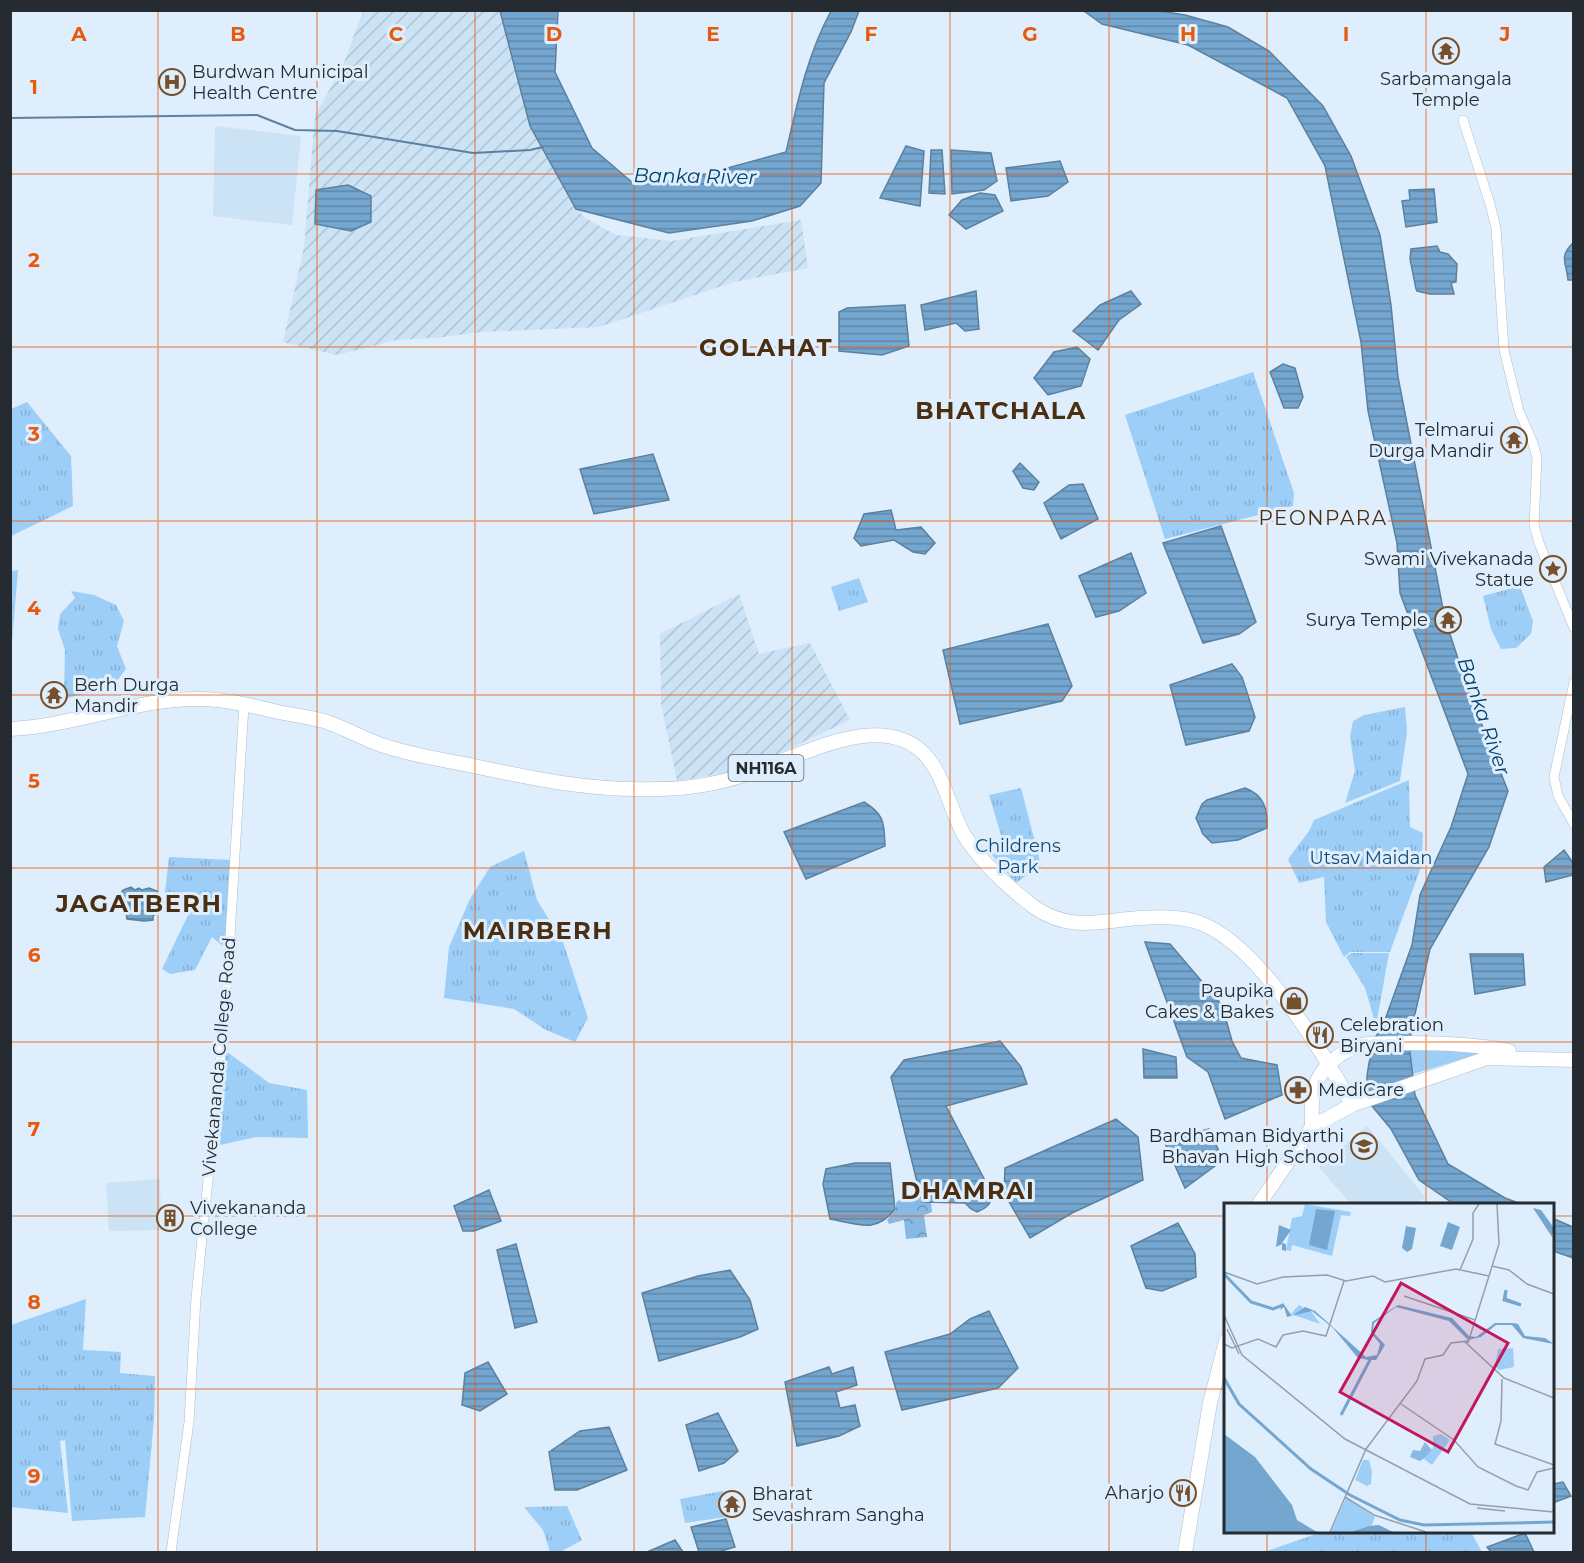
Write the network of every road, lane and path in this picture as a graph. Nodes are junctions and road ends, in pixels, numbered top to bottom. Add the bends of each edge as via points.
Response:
1 (1463, 120) dead end
2 (1574, 628) edge
3 (1574, 682) edge
4 (244, 705) junction
5 (10, 729) edge
6 (1574, 824) edge
7 (1527, 1059) junction
8 (1574, 1060) edge
9 (1329, 1063) junction
10 (1358, 1102) junction
11 (1312, 1126) junction
12 (1260, 1203) edge
13 (1224, 1349) edge
14 (171, 1552) edge
15 (1185, 1552) edge

1 - 2 street via 1491,204 1504,350 1519,411 1537,458 1534,525
3 - 6 street via 1554,777 1558,796
4 - 5 highway, NH116A via 181,700
4 - 9 highway, NH116A via 323,721 413,753 551,782 615,789 701,786 841,741 880,736 904,740 925,753 975,850 1036,908 1074,923 1174,918 1196,921 1216,930 1271,983
4 - 14 street, Vivekananda College Road via 226,1003 196,1298 189,1422
7 - 8 highway
7 - 9 highway via 1494,1048 1436,1043 1372,1044 1355,1047
7 - 10 highway via 1487,1058
9 - 10 highway, NH116A
9 - 11 highway via 1313,1092
10 - 11 highway
11 - 12 highway
13 - 15 highway via 1210,1403

